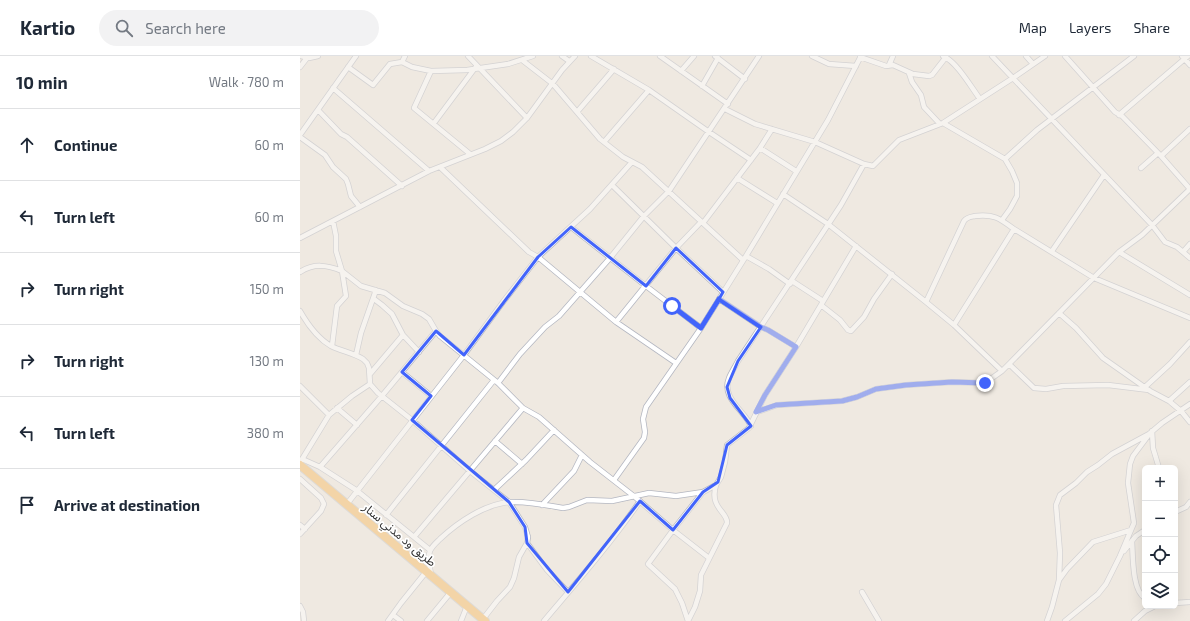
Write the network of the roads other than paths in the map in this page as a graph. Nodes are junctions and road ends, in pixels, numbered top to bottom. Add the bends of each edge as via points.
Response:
1 (301, 56) edge
2 (318, 56) edge
3 (356, 56) edge
4 (405, 56) edge
5 (468, 56) edge
6 (533, 56) edge
7 (562, 56) edge
8 (575, 56) edge
9 (591, 56) edge
10 (660, 56) edge
11 (694, 56) edge
12 (759, 56) edge
13 (812, 56) edge
14 (893, 56) edge
15 (992, 56) edge
16 (1026, 56) edge
17 (1045, 56) edge
18 (1065, 56) edge
19 (1134, 56) edge
20 (716, 57) edge
21 (861, 57) edge
22 (944, 57) edge
23 (1185, 57) edge
24 (307, 58) junction
25 (522, 60) junction
26 (569, 61) junction
27 (402, 62) junction
28 (1034, 64) junction
29 (889, 65) junction
30 (1190, 65) edge
31 (856, 66) junction
32 (300, 67) edge
33 (348, 67) junction
34 (477, 68) junction
35 (614, 69) junction
36 (431, 71) junction
37 (681, 71) junction
38 (909, 73) junction
39 (745, 78) junction
40 (1013, 78) junction
41 (553, 84) junction
42 (702, 86) junction
43 (1092, 86) junction
44 (333, 88) junction
45 (649, 90) junction
46 (980, 99) junction
47 (728, 104) junction
48 (725, 109) junction
49 (318, 110) junction
50 (577, 112) junction
51 (1119, 115) junction
52 (527, 118) junction
53 (1051, 118) junction
54 (434, 123) junction
55 (941, 123) junction
56 (772, 129) junction
57 (1190, 129) edge
58 (709, 132) junction
59 (300, 136) edge
60 (604, 142) junction
61 (815, 142) junction
62 (760, 148) junction
63 (470, 154) junction
64 (1159, 154) junction
65 (1005, 159) junction
66 (751, 160) junction
67 (632, 162) junction
68 (864, 164) junction
69 (440, 167) junction
70 (1141, 168) dead end
71 (429, 171) junction
72 (796, 171) junction
73 (1104, 175) junction
74 (737, 178) junction
75 (612, 185) junction
76 (402, 186) junction
77 (1190, 189) edge
78 (669, 191) junction
79 (783, 194) junction
80 (777, 202) junction
81 (360, 207) junction
82 (644, 216) junction
83 (1002, 220) junction
84 (333, 221) junction
85 (702, 223) junction
86 (828, 224) junction
87 (1152, 225) junction
88 (571, 227) junction
89 (1014, 228) junction
90 (300, 238) edge
91 (1190, 244) edge
92 (856, 246) junction
93 (676, 248) junction
94 (1052, 251) junction
95 (1119, 252) junction
96 (1183, 252) junction
97 (538, 257) junction
98 (610, 258) junction
99 (745, 258) junction
100 (1190, 258) edge
101 (342, 271) junction
102 (300, 272) edge
103 (892, 274) junction
104 (1094, 278) junction
105 (791, 282) junction
106 (646, 286) junction
107 (376, 290) junction
108 (580, 292) junction
109 (723, 292) junction
110 (1190, 295) edge
111 (374, 299) junction
112 (719, 299) junction
113 (926, 302) junction
114 (822, 303) junction
115 (300, 311) edge
116 (1059, 313) junction
117 (1190, 318) edge
118 (616, 322) junction
119 (954, 325) junction
120 (761, 327) junction
121 (701, 328) junction
122 (436, 331) junction
123 (403, 335) junction
124 (1190, 343) edge
125 (332, 346) junction
126 (796, 347) junction
127 (419, 352) junction
128 (356, 355) junction
129 (464, 355) junction
130 (676, 363) junction
131 (1008, 364) junction
132 (1002, 371) junction
133 (402, 372) junction
134 (370, 374) junction
135 (496, 382) junction
136 (1190, 382) edge
137 (370, 384) junction
138 (300, 386) edge
139 (1145, 387) junction
140 (1150, 391) junction
141 (431, 396) junction
142 (381, 397) junction
143 (1169, 401) junction
144 (1190, 404) edge
145 (337, 408) junction
146 (523, 408) junction
147 (1181, 411) junction
148 (756, 412) junction
149 (329, 415) junction
150 (412, 420) junction
151 (1190, 422) edge
152 (357, 425) junction
153 (751, 426) junction
154 (554, 430) junction
155 (1150, 432) junction
156 (495, 441) junction
157 (442, 446) junction
158 (582, 455) junction
159 (301, 463) edge
160 (522, 464) junction
161 (1158, 465) edge
162 (320, 467) junction
163 (470, 471) junction
164 (614, 480) junction
165 (301, 481) edge
166 (716, 485) junction
167 (356, 490) junction
168 (494, 490) junction
169 (703, 492) junction
170 (635, 496) junction
171 (640, 501) junction
172 (509, 502) junction
173 (1190, 502) edge
174 (347, 504) junction
175 (542, 505) junction
176 (1178, 511) edge
177 (386, 515) junction
178 (300, 525) edge
179 (304, 529) junction
180 (673, 530) junction
181 (1131, 530) junction
182 (1142, 532) edge
183 (300, 534) edge
184 (414, 537) junction
185 (1132, 541) junction
186 (527, 543) junction
187 (430, 550) junction
188 (1120, 556) junction
189 (709, 558) junction
190 (429, 574) junction
191 (1059, 580) junction
192 (451, 592) junction
193 (568, 592) junction
194 (862, 592) dead end
195 (1142, 596) edge
196 (1190, 602) edge
197 (1178, 603) edge
198 (300, 606) edge
199 (467, 606) junction
200 (1149, 609) edge
201 (393, 614) junction
202 (484, 620) edge
203 (302, 621) edge
204 (388, 621) edge
205 (401, 621) edge
206 (427, 621) edge
207 (461, 621) edge
208 (544, 621) edge
209 (688, 621) edge
210 (879, 621) edge
211 (1047, 621) edge
212 (1065, 621) edge
213 (1134, 621) edge

1 - 24 street
2 - 24 street
3 - 33 street
4 - 27 street
5 - 34 street
6 - 25 street
7 - 26 street
8 - 26 street
9 - 35 street
10 - 37 street
11 - 37 street
12 - 39 street
13 - 31 street via 829,64
14 - 29 street
15 - 40 street
16 - 28 street
17 - 28 street
18 - 43 street
19 - 43 street
20 - 39 street
20 - 42 street
21 - 29 street via 877,64
21 - 31 street
22 - 38 street via 930,76
22 - 46 street
23 - 30 street
23 - 51 street
24 - 32 street
25 - 34 street
25 - 41 street
26 - 41 street
27 - 33 street via 388,66 374,85
27 - 36 street
28 - 40 street
29 - 38 street
31 - 61 street
33 - 44 street
34 - 36 street
34 - 52 street
34 - 54 street
35 - 45 street
35 - 50 street
36 - 54 street via 414,108
37 - 42 street
38 - 55 street via 921,94 924,107
39 - 47 street
40 - 46 street
40 - 53 street
41 - 50 street
41 - 52 street
42 - 47 street
43 - 51 street
43 - 53 street
44 - 49 street
44 - 71 street
45 - 58 street
45 - 60 street
46 - 55 street
47 - 48 street
48 - 56 street via 742,119
48 - 58 street
49 - 59 street
49 - 76 street via 341,134
50 - 60 street
51 - 64 street
52 - 63 street via 501,141
53 - 65 street
53 - 73 street
54 - 63 street
55 - 65 street
55 - 68 street via 899,140 876,165
56 - 61 street
56 - 62 street
57 - 64 street
58 - 66 street
58 - 78 street
59 - 81 street via 325,155 346,179 351,196
60 - 67 street
61 - 68 street
61 - 72 street
62 - 66 street
62 - 72 street
63 - 69 street
64 - 70 street
64 - 77 street
65 - 83 street via 1016,183 1017,196
66 - 74 street
67 - 75 street
67 - 78 street via 642,167
68 - 86 street
69 - 71 street
69 - 97 street via 524,248
71 - 76 street
72 - 79 street
73 - 87 street
73 - 94 street
74 - 80 street
74 - 85 street
75 - 82 street
75 - 88 street
76 - 81 street
77 - 87 street
78 - 82 street
78 - 85 street
79 - 80 street
79 - 86 street
80 - 99 street
81 - 84 street
82 - 93 street
82 - 98 street
83 - 89 street
83 - 113 street via 990,215 966,218
84 - 90 street
84 - 101 street via 336,251
85 - 93 street
85 - 99 street
86 - 92 street
86 - 105 street
87 - 95 street
87 - 96 street via 1165,242
88 - 97 street
88 - 98 street
89 - 94 street
89 - 119 street
91 - 96 street
92 - 103 street
92 - 114 street
93 - 106 street
93 - 109 street
94 - 104 street
95 - 104 street
95 - 110 street
96 - 100 street
97 - 108 street
97 - 129 street
98 - 106 street
98 - 108 street
99 - 105 street
99 - 109 street
101 - 102 street via 315,265
101 - 107 street via 361,286
101 - 125 street via 346,296 337,306
103 - 113 street
103 - 114 street via 864,317 851,331
104 - 116 street
104 - 117 street
105 - 114 street
105 - 120 street
106 - 118 street
106 - 121 street
107 - 111 street
107 - 122 street via 427,317
108 - 118 street
108 - 135 street
109 - 112 street
111 - 123 street via 392,314
111 - 128 street
112 - 120 street
112 - 121 street
113 - 119 street
114 - 126 street
115 - 125 street via 315,333
116 - 131 street
116 - 139 street via 1084,335 1104,358
118 - 130 street
119 - 132 street
120 - 126 street
120 - 153 street via 728,378 727,387 730,398
121 - 130 street
122 - 127 street
122 - 129 street
123 - 127 street
123 - 134 street
124 - 139 street
125 - 128 street
126 - 148 street
127 - 133 street
128 - 134 street via 367,363
129 - 135 street
129 - 141 street
130 - 164 street via 646,407 643,418 644,438
131 - 132 street
131 - 140 street via 1034,388 1108,385
132 - 148 street via 985,383 906,385 876,389 842,401 776,405
133 - 141 street
133 - 142 street
134 - 137 street
135 - 146 street
135 - 157 street
136 - 143 street
137 - 142 street
137 - 145 street
138 - 149 street
139 - 140 street
140 - 143 street
141 - 150 street
142 - 150 street
142 - 152 street
143 - 147 street
144 - 147 street
145 - 149 street
145 - 152 street
146 - 154 street via 533,412
146 - 156 street
147 - 151 street
147 - 155 street
148 - 153 street
149 - 159 street
150 - 157 street
150 - 167 street
152 - 162 street
153 - 166 street via 727,445 726,462
154 - 158 street
154 - 160 street
155 - 161 street
155 - 181 street via 1130,464 1128,481 1134,523
155 - 191 street via 1112,454 1060,495 1056,505
156 - 160 street
156 - 163 street
157 - 163 street
157 - 177 street
158 - 164 street
158 - 175 street via 574,471
159 - 162 street
159 - 174 highway, طريق ود مدني سنار
160 - 168 street
162 - 167 street
163 - 168 street
163 - 184 street
164 - 170 street
165 - 179 street via 321,498 324,504 321,511
166 - 169 street
166 - 189 street via 716,503 728,520
167 - 174 street
167 - 177 street
168 - 172 street
169 - 170 street via 676,496 649,493
169 - 180 street
170 - 171 street
170 - 175 street via 612,501 587,500 563,508
171 - 180 street
171 - 193 street
172 - 175 street
172 - 186 street via 525,527
172 - 187 street via 488,508 457,525
173 - 176 street
174 - 190 highway, طريق ود مدني سنار
177 - 184 street
178 - 179 street
179 - 183 street
180 - 189 street
180 - 209 street via 648,564 674,589
181 - 188 street
181 - 191 street via 1093,542
182 - 185 street
184 - 187 street
185 - 188 street
185 - 195 street via 1135,579
186 - 193 street
186 - 202 street via 519,557 510,588 489,610
187 - 190 street
188 - 212 street via 1098,594
189 - 209 street via 701,575 695,607
190 - 192 highway, طريق ود مدني سنار
190 - 201 street
191 - 211 street
192 - 199 highway, طريق ود مدني سنار
192 - 206 street
193 - 208 street
194 - 210 street
196 - 197 street
198 - 203 street via 303,612
199 - 202 highway, طريق ود مدني سنار
199 - 207 street
200 - 213 street
201 - 204 street
201 - 205 street

